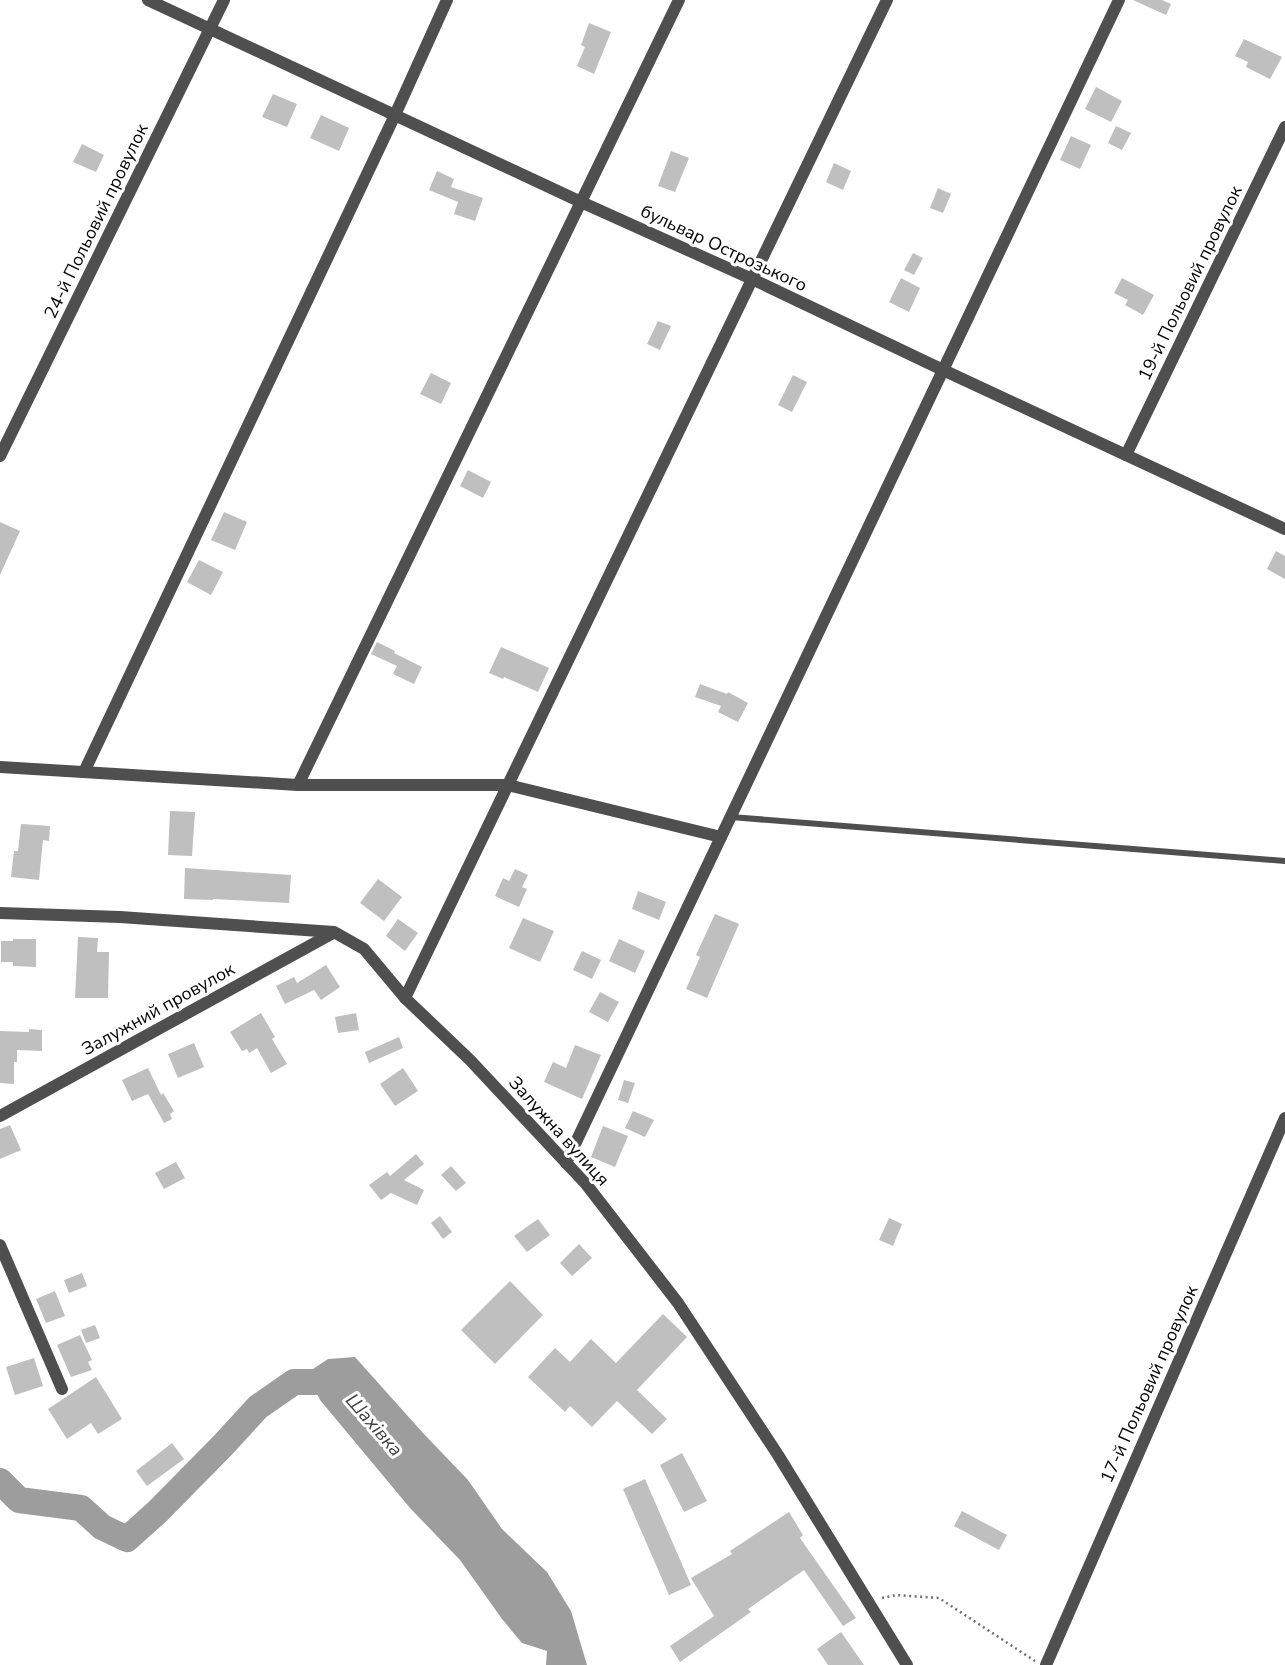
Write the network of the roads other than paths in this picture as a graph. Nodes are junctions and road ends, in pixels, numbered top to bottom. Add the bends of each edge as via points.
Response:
1 (148, 0) edge
2 (224, 0) edge
3 (447, 0) edge
4 (679, 0) edge
5 (887, 0) edge
6 (1119, 0) edge
7 (210, 29) junction
8 (395, 115) junction
9 (1285, 127) edge
10 (581, 202) junction
11 (752, 279) junction
12 (943, 370) junction
13 (1126, 455) junction
14 (0, 456) edge
15 (1285, 529) edge
16 (0, 767) edge
17 (84, 772) junction
18 (298, 785) junction
19 (508, 785) junction
20 (731, 817) junction
21 (721, 837) junction
22 (1285, 861) edge
23 (0, 913) edge
24 (334, 932) junction
25 (405, 998) junction
26 (0, 1116) edge
27 (1285, 1118) edge
28 (566, 1163) junction
29 (0, 1245) edge
30 (62, 1389) dead end
31 (907, 1665) edge
32 (1046, 1665) edge

1 - 7 street, бульвар Острозького
2 - 7 street, 24-й Польовий провулок
3 - 8 street
4 - 10 street
5 - 11 street
6 - 12 street
7 - 8 street, бульвар Острозького
7 - 14 street, 24-й Польовий провулок
8 - 10 street, бульвар Острозького
8 - 17 street
9 - 13 street, 19-й Польовий провулок
10 - 11 street, бульвар Острозького
10 - 18 street
11 - 12 street, бульвар Острозького
11 - 19 street
12 - 13 street, бульвар Острозького
12 - 20 street
13 - 15 street, бульвар Острозького
16 - 17 street
17 - 18 street
18 - 19 street
19 - 21 street
19 - 25 street
20 - 21 street
20 - 22 lane
21 - 28 street
23 - 24 street, Залужна вулиця
24 - 25 street, Залужна вулиця via 364,949
24 - 26 street, Залужний провулок
25 - 28 street, Залужна вулиця
27 - 32 street, 17-й Польовий провулок
28 - 31 street, Залужна вулиця via 678,1303
29 - 30 street

